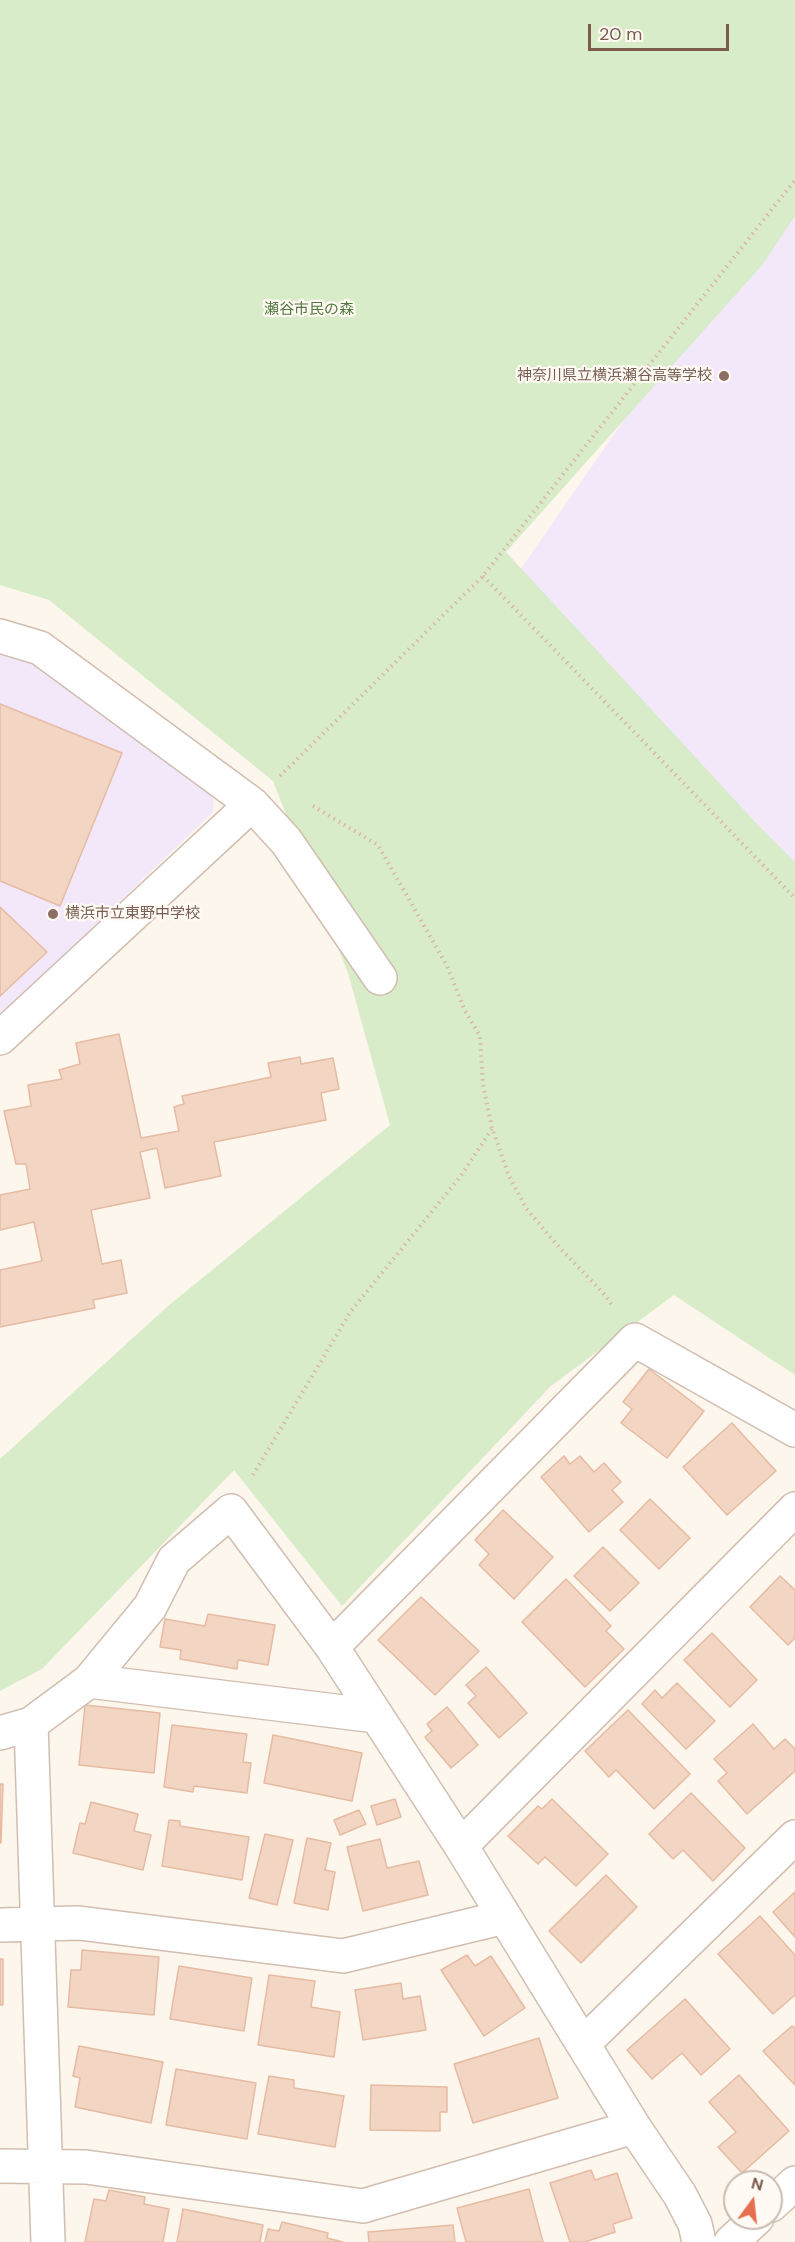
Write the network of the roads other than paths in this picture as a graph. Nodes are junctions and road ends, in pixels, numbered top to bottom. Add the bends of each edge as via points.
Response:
1 (0, 636) edge
2 (252, 804) junction
3 (380, 978) dead end
4 (0, 1038) edge
5 (795, 1430) edge
6 (795, 1509) edge
7 (332, 1647) junction
8 (89, 1681) junction
9 (376, 1716) junction
10 (31, 1724) junction
11 (0, 1733) edge
12 (795, 1837) edge
13 (461, 1846) junction
14 (505, 1917) junction
15 (39, 1924) junction
16 (0, 1925) edge
17 (584, 2043) junction
18 (634, 2127) junction
19 (0, 2166) edge
20 (47, 2167) junction
21 (795, 2183) edge
22 (783, 2194) edge
23 (744, 2230) edge
24 (48, 2242) edge
25 (699, 2242) edge
26 (731, 2242) edge

1 - 2 street via 40,648
2 - 3 street via 286,841
2 - 4 street
5 - 7 street via 635,1340
6 - 13 street
7 - 8 street via 231,1511 174,1560 150,1608
7 - 9 street
8 - 9 street
8 - 10 street
9 - 13 street
10 - 11 street
10 - 15 street
12 - 17 street
13 - 14 street
14 - 15 street via 344,1956 79,1923
14 - 17 street
15 - 16 street
15 - 20 street
17 - 18 street
18 - 20 street via 363,2206 86,2167
18 - 25 street via 680,2195 695,2224
19 - 20 street
20 - 24 street
21 - 22 street
23 - 26 street

